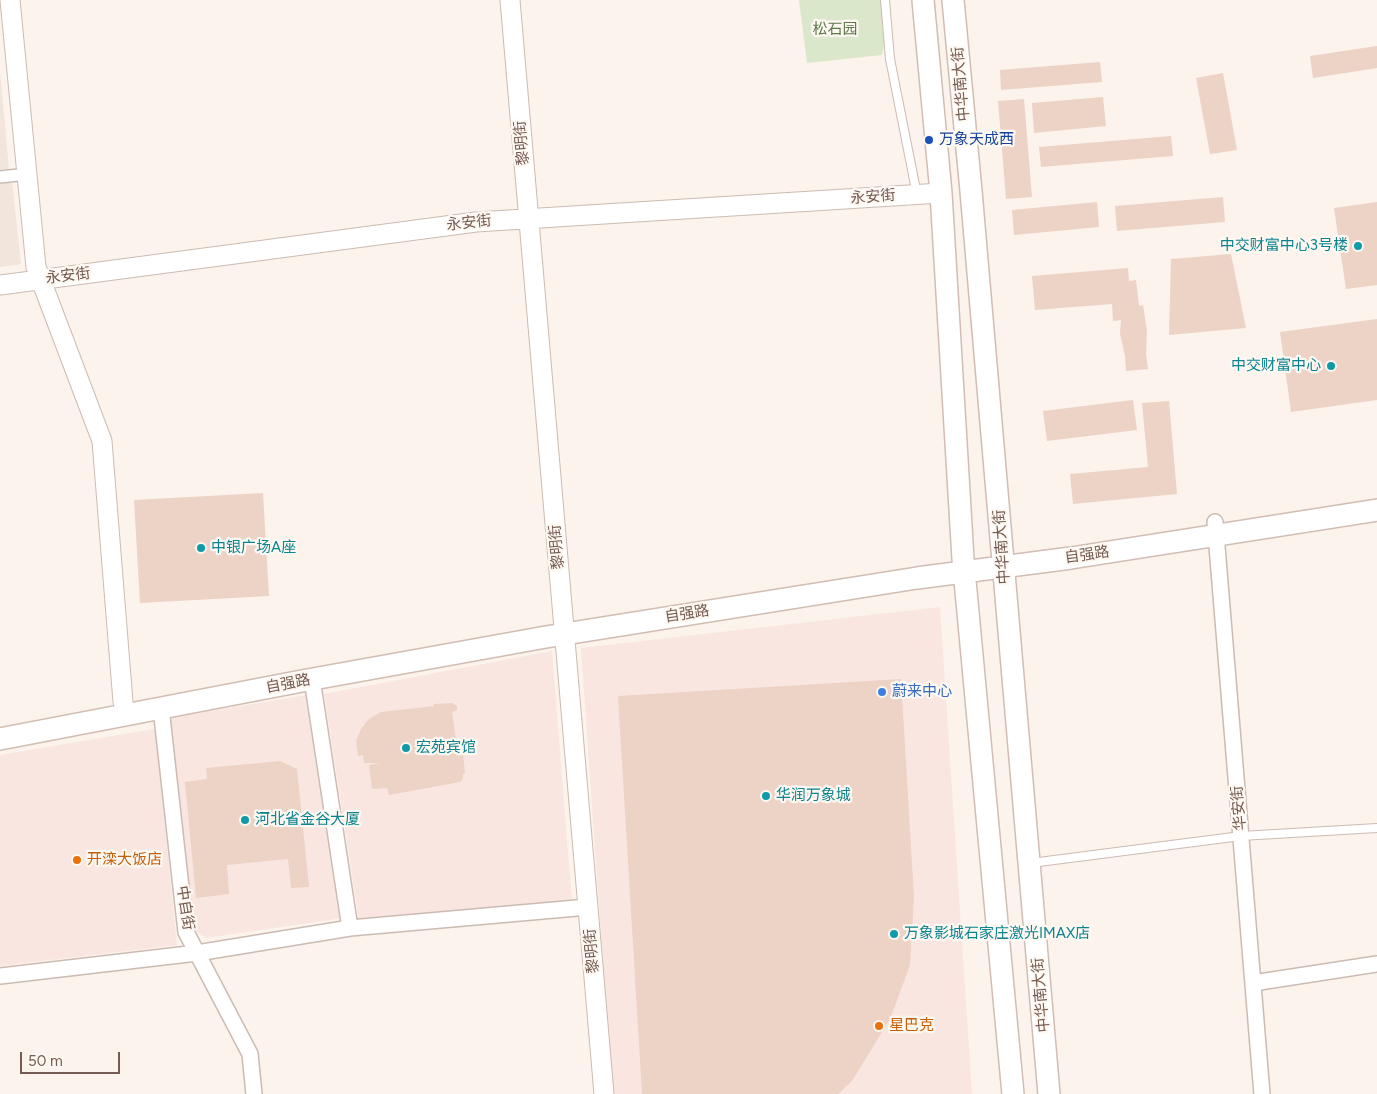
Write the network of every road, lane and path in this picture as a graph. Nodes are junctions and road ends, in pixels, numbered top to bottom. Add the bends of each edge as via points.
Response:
1 (10, 0) edge
2 (510, 0) edge
3 (886, 0) edge
4 (923, 0) edge
5 (953, 0) edge
6 (27, 174) junction
7 (0, 177) edge
8 (941, 193) junction
9 (917, 194) junction
10 (529, 218) junction
11 (40, 279) junction
12 (0, 285) edge
13 (1377, 498) edge
14 (1377, 510) edge
15 (1216, 529) junction
16 (1003, 560) junction
17 (964, 566) junction
18 (564, 628) junction
19 (312, 679) junction
20 (123, 702) junction
21 (161, 708) junction
22 (0, 726) edge
23 (0, 739) edge
24 (1377, 828) edge
25 (1241, 836) junction
26 (1029, 864) junction
27 (588, 907) junction
28 (350, 928) junction
29 (197, 953) junction
30 (1377, 964) edge
31 (0, 976) edge
32 (1253, 983) junction
33 (254, 1094) edge
34 (604, 1094) edge
35 (1013, 1094) edge
36 (1049, 1094) edge
37 (1262, 1094) edge

1 - 6 street
2 - 10 street, 黎明街
3 - 9 lane via 890,59
4 - 8 main road, 中华南大街
5 - 16 main road, 中华南大街
6 - 7 street
6 - 11 street
8 - 9 street, 永安街
8 - 17 main road, 中华南大街
9 - 10 street, 永安街
10 - 11 street, 永安街 via 476,222
10 - 18 street, 黎明街
11 - 12 street, 永安街
11 - 20 street via 102,441
13 - 15 main road, 自强路
14 - 15 main road, 自强路
15 - 16 main road, 自强路 via 1070,558
15 - 25 street, 华安街
16 - 17 main road, 自强路
16 - 26 main road, 中华南大街
17 - 18 main road, 自强路 via 763,589
17 - 35 main road, 中华南大街
18 - 19 main road, 自强路
18 - 20 main road, 自强路 via 300,668
18 - 27 street, 黎明街
19 - 21 main road, 自强路
19 - 28 street
20 - 22 main road, 自强路
21 - 23 main road, 自强路
21 - 29 street, 中自街 via 186,932
24 - 25 lane
25 - 26 lane
25 - 32 street, 华安街
26 - 36 main road, 中华南大街
27 - 28 street
27 - 34 street, 黎明街
28 - 29 street
29 - 31 street
29 - 33 street, 中自街 via 250,1054
30 - 32 street
32 - 37 street, 华安街

